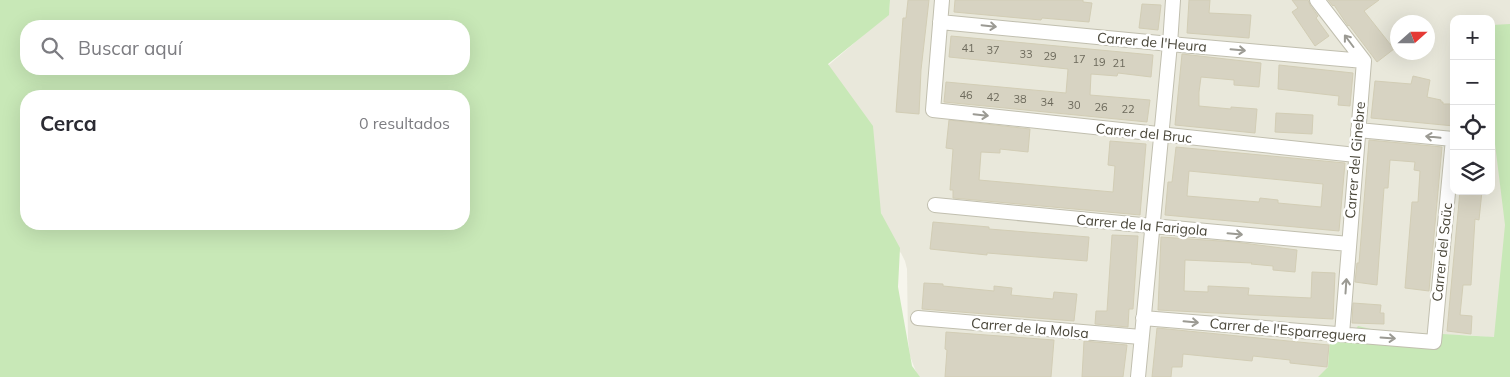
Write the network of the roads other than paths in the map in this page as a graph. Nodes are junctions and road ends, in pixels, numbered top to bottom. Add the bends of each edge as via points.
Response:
1 (942, 0) edge
2 (1172, 0) edge
3 (1318, 0) edge
4 (940, 22) junction
5 (1170, 44) junction
6 (1364, 61) junction
7 (1358, 130) junction
8 (1160, 135) junction
9 (1356, 155) junction
10 (935, 205) dead end
11 (1152, 226) junction
12 (1348, 244) junction
13 (918, 318) dead end
14 (1143, 318) junction
15 (1342, 334) junction
16 (1141, 337) junction
17 (1434, 342) joint
18 (1138, 377) edge

1 - 4 street
2 - 5 street
6 -> 3 street
4 -> 5 street, Carrer de l'Heura
4 -> 8 street, Carrer del Bruc via 933,110
5 -> 6 street, Carrer de l'Heura
5 - 8 street
6 - 7 street, Carrer del Ginebre
7 - 9 street, Carrer del Ginebre
17 -> 7 street, Carrer del Saüc via 1454,139
8 - 9 street, Carrer del Bruc
8 - 11 street
9 - 12 street, Carrer del Ginebre
10 - 11 street, Carrer de la Farigola
11 -> 12 street, Carrer de la Farigola
11 - 14 street
15 -> 12 street, Carrer del Ginebre
13 - 16 street, Carrer de la Molsa
14 -> 15 street, Carrer de l'Esparreguera
14 - 16 street
15 -> 17 street, Carrer de l'Esparreguera
16 - 18 street

